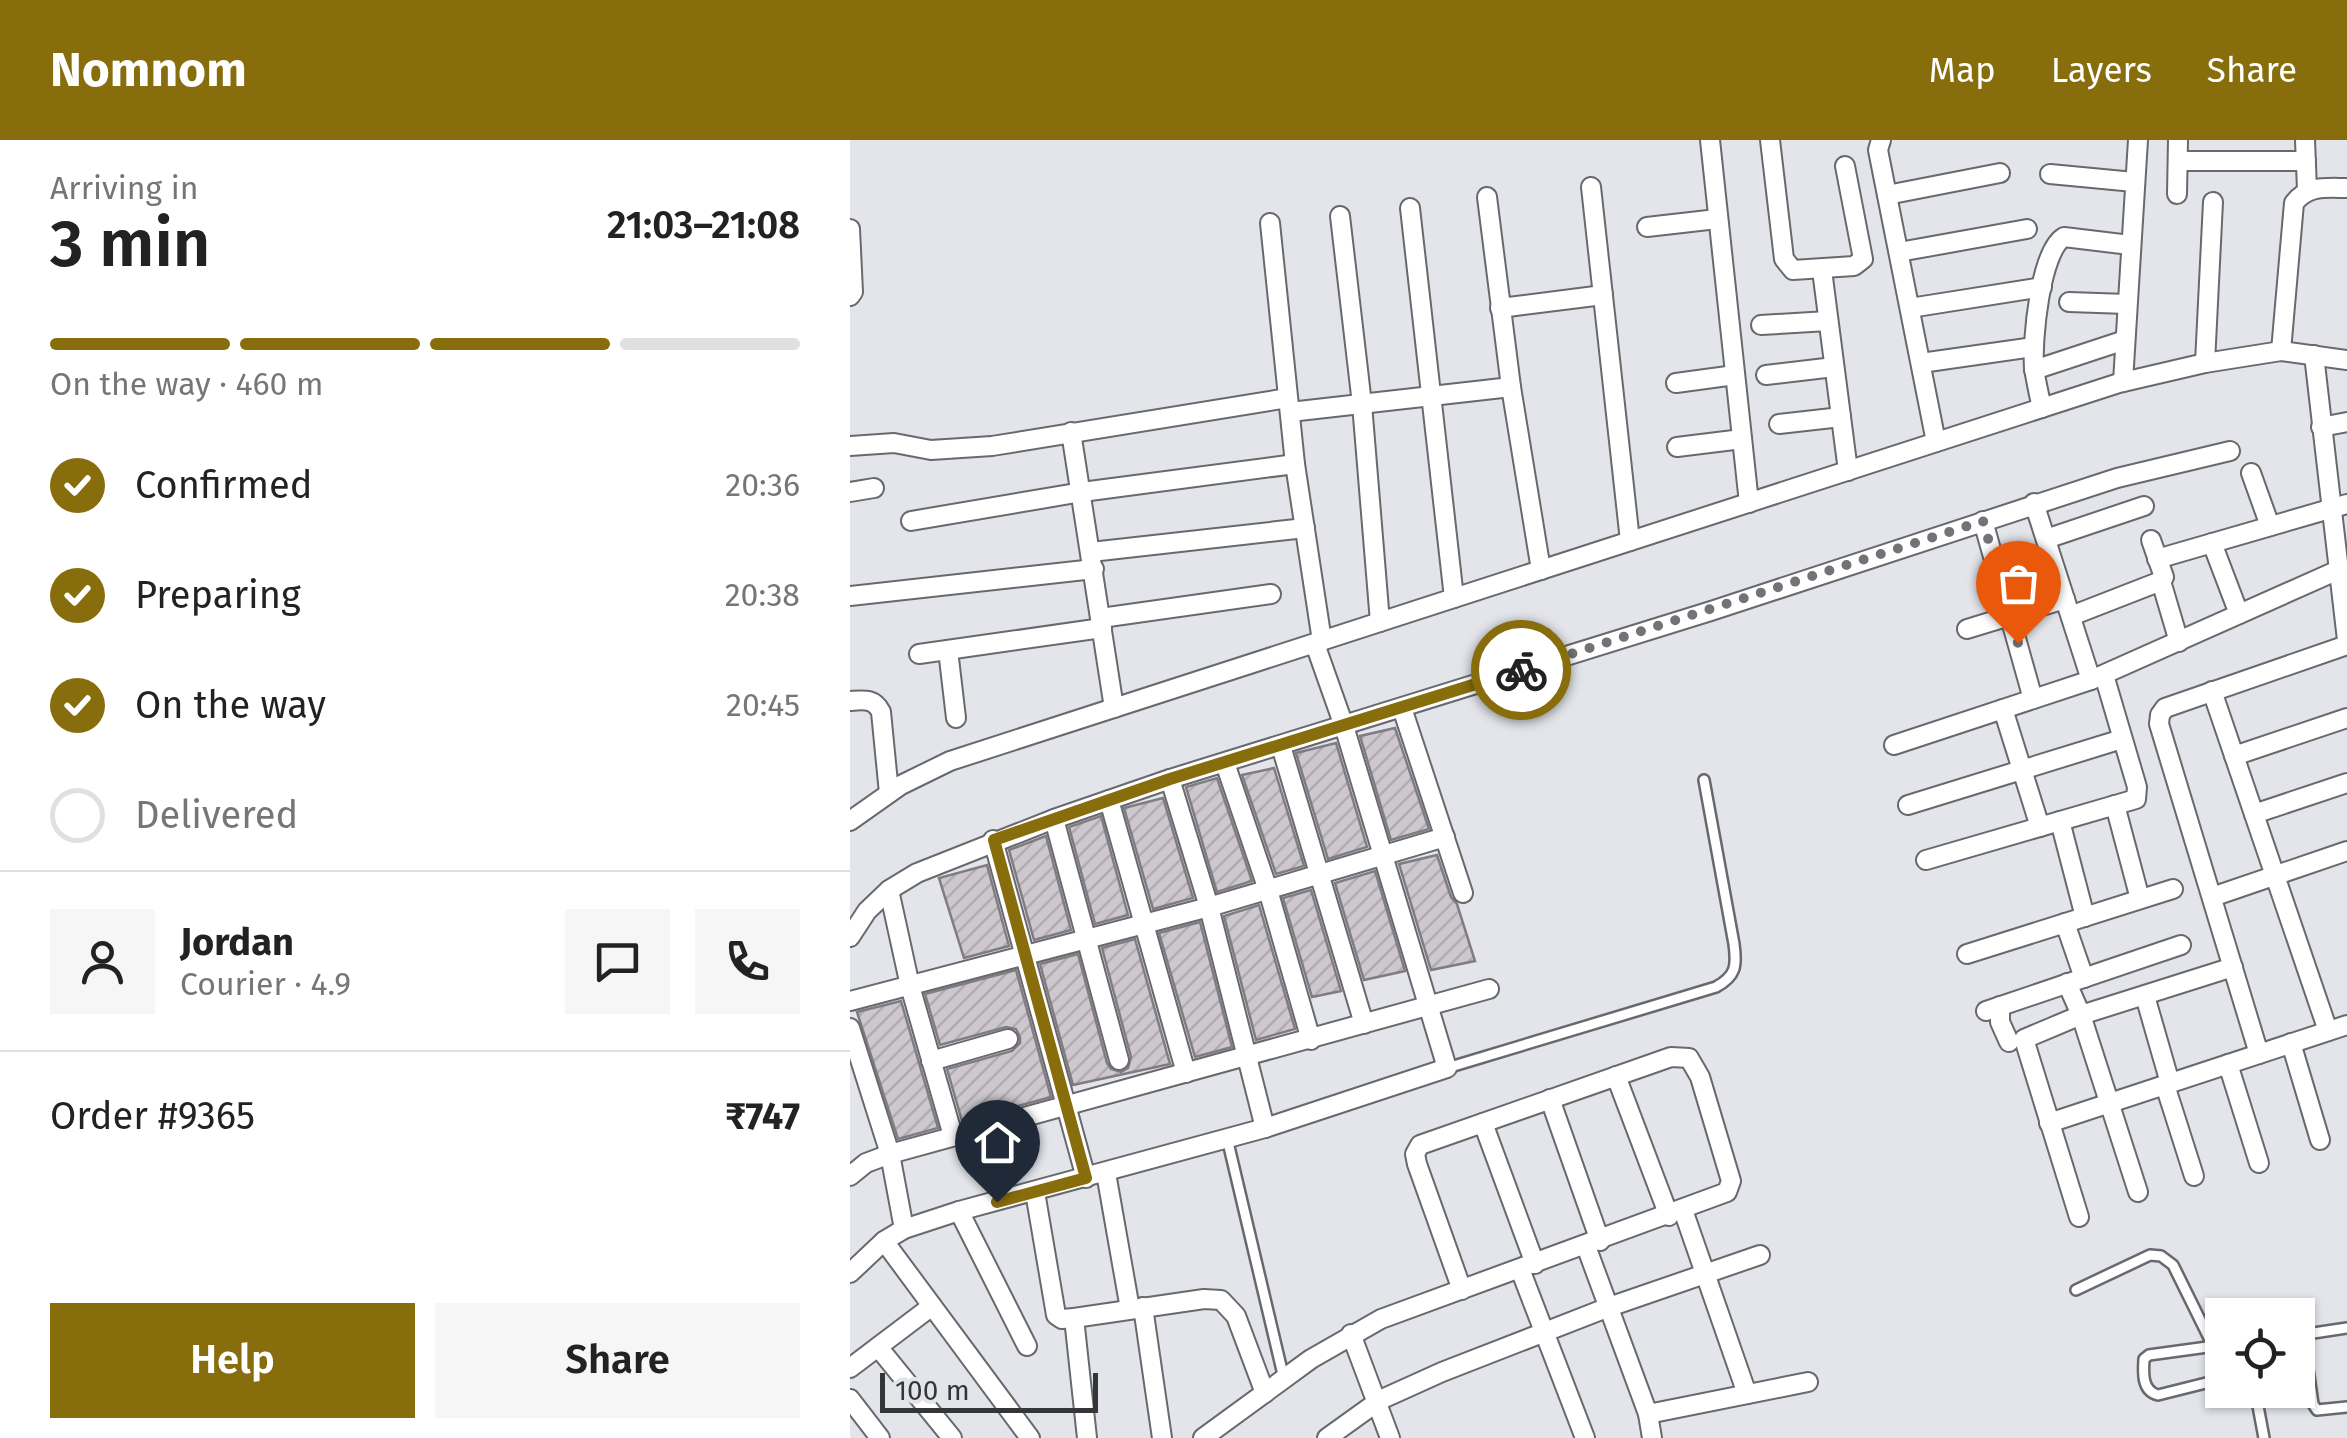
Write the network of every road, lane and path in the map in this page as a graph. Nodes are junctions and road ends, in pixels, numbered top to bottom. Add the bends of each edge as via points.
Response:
1 (1710, 140) edge
2 (1770, 140) edge
3 (1881, 140) edge
4 (2138, 140) edge
5 (2178, 140) edge
6 (2308, 146) edge
7 (2178, 160) junction
8 (1846, 166) dead end
9 (2000, 172) dead end
10 (2050, 174) dead end
11 (2134, 182) junction
12 (1591, 188) dead end
13 (2347, 188) edge
14 (2307, 190) junction
15 (2177, 194) dead end
16 (1887, 195) junction
17 (1487, 197) dead end
18 (2213, 202) dead end
19 (1410, 208) dead end
20 (1340, 216) dead end
21 (1717, 219) junction
22 (1270, 223) dead end
23 (1647, 227) dead end
24 (850, 229) edge
25 (2027, 230) dead end
26 (2130, 244) junction
27 (1899, 252) junction
28 (1822, 270) junction
29 (2042, 287) junction
30 (1603, 295) junction
31 (850, 296) edge
32 (2069, 302) dead end
33 (2127, 304) junction
34 (1500, 308) junction
35 (1910, 308) junction
36 (1828, 320) junction
37 (1761, 325) dead end
38 (2125, 340) junction
39 (2034, 347) junction
40 (2282, 351) junction
41 (2314, 355) junction
42 (2347, 360) edge
43 (1921, 363) junction
44 (2204, 363) junction
45 (1834, 367) junction
46 (2034, 370) junction
47 (1766, 374) dead end
48 (1735, 375) junction
49 (2123, 382) junction
50 (1676, 383) dead end
51 (1511, 387) junction
52 (1429, 396) junction
53 (1362, 404) junction
54 (1289, 405) junction
55 (2042, 408) junction
56 (1841, 416) junction
57 (2347, 422) edge
58 (1779, 424) dead end
59 (2321, 427) junction
60 (1071, 432) junction
61 (1742, 439) junction
62 (1936, 442) junction
63 (850, 446) edge
64 (1677, 446) dead end
65 (2230, 451) dead end
66 (1295, 464) junction
67 (1848, 470) junction
68 (2251, 474) dead end
69 (874, 488) dead end
70 (850, 492) edge
71 (1082, 492) junction
72 (1749, 503) junction
73 (2034, 504) junction
74 (2144, 506) dead end
75 (2338, 506) edge
76 (911, 521) dead end
77 (1983, 521) junction
78 (2270, 526) junction
79 (1305, 528) junction
80 (2046, 539) junction
81 (2150, 540) dead end
82 (1630, 541) junction
83 (2212, 543) junction
84 (2158, 559) junction
85 (1092, 561) junction
86 (1540, 570) junction
87 (2336, 570) junction
88 (2161, 582) junction
89 (1271, 594) dead end
90 (850, 596) edge
91 (1454, 598) junction
92 (2068, 608) junction
93 (2239, 614) junction
94 (2010, 615) junction
95 (1380, 622) junction
96 (1101, 623) junction
97 (1967, 629) dead end
98 (1319, 642) junction
99 (2178, 642) junction
100 (2347, 643) edge
101 (948, 650) junction
102 (919, 654) dead end
103 (2098, 678) junction
104 (2212, 690) junction
105 (2033, 700) junction
106 (850, 701) edge
107 (1114, 708) junction
108 (1402, 708) junction
109 (2003, 709) junction
110 (956, 718) dead end
111 (2347, 718) edge
112 (1344, 726) junction
113 (2122, 739) junction
114 (1894, 745) dead end
115 (1282, 746) junction
116 (2234, 756) junction
117 (1225, 763) junction
118 (2022, 770) junction
119 (1170, 779) junction
120 (1704, 780) dead end
121 (2347, 783) edge
122 (889, 794) junction
123 (1108, 800) junction
124 (1908, 805) dead end
125 (2115, 806) junction
126 (2254, 814) junction
127 (1054, 819) junction
128 (850, 821) edge
129 (2060, 821) junction
130 (2040, 827) junction
131 (1445, 837) junction
132 (994, 840) junction
133 (2347, 851) edge
134 (1382, 855) junction
135 (1926, 860) dead end
136 (1321, 873) junction
137 (2275, 875) junction
138 (2173, 889) dead end
139 (890, 890) junction
140 (1268, 890) junction
141 (1463, 893) dead end
142 (2212, 897) junction
143 (2140, 900) junction
144 (1210, 907) junction
145 (2085, 917) junction
146 (2065, 924) junction
147 (1142, 925) junction
148 (850, 937) edge
149 (1087, 939) junction
150 (2182, 945) dead end
151 (1967, 954) dead end
152 (1027, 955) junction
153 (2233, 968) junction
154 (2076, 981) junction
155 (910, 986) junction
156 (1489, 989) dead end
157 (2145, 996) junction
158 (850, 1001) edge
159 (1428, 1007) junction
160 (2081, 1015) junction
161 (1364, 1024) junction
162 (2347, 1025) edge
163 (850, 1028) edge
164 (2328, 1031) junction
165 (1008, 1039) dead end
166 (1311, 1040) junction
167 (2009, 1042) dead end
168 (2291, 1044) junction
169 (2260, 1054) junction
170 (1246, 1056) junction
171 (1119, 1060) dead end
172 (931, 1062) junction
173 (2228, 1064) junction
174 (1447, 1068) junction
175 (1186, 1073) junction
176 (1616, 1076) junction
177 (2167, 1084) junction
178 (1550, 1099) junction
179 (2110, 1103) junction
180 (1066, 1106) junction
181 (1483, 1123) junction
182 (2049, 1123) junction
183 (1265, 1128) junction
184 (953, 1136) junction
185 (1228, 1138) junction
186 (2320, 1140) dead end
187 (890, 1154) junction
188 (2259, 1163) dead end
189 (853, 1167) edge
190 (1106, 1173) junction
191 (2194, 1176) dead end
192 (1086, 1178) junction
193 (1035, 1192) junction
194 (2138, 1192) dead end
195 (959, 1211) junction
196 (1676, 1213) junction
197 (2080, 1217) dead end
198 (904, 1229) junction
199 (884, 1241) junction
200 (1593, 1243) junction
201 (1760, 1255) dead end
202 (1528, 1267) junction
203 (850, 1274) edge
204 (1707, 1274) junction
205 (1462, 1290) junction
206 (2076, 1290) dead end
207 (932, 1306) junction
208 (1608, 1307) junction
209 (1137, 1308) junction
210 (1074, 1318) junction
211 (2205, 1323) edge
212 (2347, 1328) edge
213 (1544, 1331) junction
214 (2315, 1333) edge
215 (1351, 1334) junction
216 (1027, 1346) dead end
217 (878, 1347) junction
218 (2205, 1348) edge
219 (850, 1368) edge
220 (1284, 1378) junction
221 (1808, 1382) dead end
222 (2205, 1383) edge
223 (1265, 1393) junction
224 (1747, 1394) junction
225 (850, 1399) edge
226 (1374, 1404) junction
227 (2347, 1407) edge
228 (2258, 1408) edge
229 (2315, 1408) edge
230 (1648, 1414) junction
231 (880, 1438) edge
232 (952, 1438) edge
233 (1030, 1438) edge
234 (1087, 1438) edge
235 (1162, 1438) edge
236 (1202, 1438) edge
237 (1327, 1438) edge
238 (1390, 1438) edge
239 (1584, 1438) edge
240 (1652, 1438) edge
241 (2264, 1438) edge

1 - 21 street
2 - 28 street via 1784,259 1794,270
3 - 16 street
4 - 11 street
5 - 7 street
6 - 7 street
6 - 14 street
7 - 15 street
8 - 28 street via 1863,259
9 - 16 street
10 - 11 street
11 - 26 street
12 - 30 street
13 - 14 street
14 - 40 street via 2291,213
16 - 27 street
17 - 34 street
18 - 44 street
19 - 52 street
20 - 53 street
21 - 23 street
21 - 48 street
22 - 54 street
24 - 31 street
25 - 27 street
26 - 29 street via 2064,237 2052,249
26 - 33 street
27 - 35 street
28 - 36 street
29 - 35 street
29 - 39 street
30 - 34 street
30 - 82 street
32 - 33 street
33 - 38 street
34 - 51 street
35 - 43 street
36 - 37 street
36 - 45 street
38 - 46 street
38 - 49 street
39 - 43 street
39 - 46 street
40 - 41 street
40 - 44 street
41 - 42 street
41 - 59 street
43 - 62 street
44 - 49 street
45 - 47 street
45 - 56 street
46 - 55 street
48 - 50 street
48 - 61 street
49 - 55 street
51 - 52 street
51 - 86 street
52 - 53 street
52 - 91 street
53 - 54 street
53 - 95 street
54 - 60 street
54 - 66 street
55 - 62 street
56 - 58 street
56 - 67 street
57 - 59 street
59 - 75 street
60 - 63 street via 963,449
60 - 71 street
61 - 64 street
61 - 72 street
62 - 67 street
65 - 73 street
66 - 71 street
66 - 79 street
67 - 72 street
68 - 78 street
69 - 70 street
71 - 76 street
71 - 85 street
72 - 82 street
73 - 77 street
73 - 80 street
74 - 80 street
75 - 78 street
75 - 87 street
77 - 94 street
77 - 108 street
78 - 83 street
79 - 85 street
79 - 98 street
80 - 92 street
81 - 84 street
82 - 86 street
83 - 84 street
83 - 93 street
84 - 88 street
85 - 90 street
85 - 96 street
86 - 91 street
87 - 93 street
87 - 100 street
88 - 92 street
88 - 99 street
89 - 96 street
91 - 95 street
92 - 94 street
92 - 103 street
93 - 99 street
94 - 97 street
94 - 105 street
95 - 98 street
96 - 101 street
96 - 107 street
98 - 107 street
98 - 112 street
99 - 103 street
100 - 104 street
101 - 102 street
101 - 110 street
103 - 105 street
103 - 113 street
104 - 116 street
104 - 142 street via 2165,708 2159,724
105 - 109 street
106 - 122 street via 867,700 881,712
107 - 122 street via 950,761
108 - 112 street
108 - 131 street
109 - 114 street
109 - 118 street
111 - 116 street
112 - 115 street
112 - 134 street
113 - 118 street
113 - 125 street via 2138,794
115 - 117 street
115 - 136 street
116 - 126 street
117 - 119 street
117 - 140 street
118 - 124 street
118 - 130 street
119 - 123 street
119 - 144 street
120 - 174 lane via 1737,965 1730,979
121 - 126 street
122 - 128 street
123 - 127 street
123 - 147 street
125 - 129 street
125 - 143 street
126 - 137 street
127 - 132 street
127 - 149 street
129 - 130 street
129 - 145 street
130 - 135 street
131 - 134 street
131 - 141 street
132 - 139 street
132 - 152 street
133 - 137 street
134 - 136 street
134 - 159 street
136 - 140 street
136 - 161 street
137 - 142 street
137 - 164 street
138 - 143 street
139 - 148 street
139 - 155 street
140 - 144 street
140 - 166 street
142 - 153 street
143 - 145 street
144 - 147 street
144 - 170 street
145 - 146 street
146 - 151 street
146 - 154 street
147 - 149 street
147 - 175 street
149 - 152 street
149 - 171 street
150 - 154 street
152 - 155 street
152 - 180 street
153 - 157 street
153 - 169 street
154 - 160 street
154 - 167 street via 1993,1008
155 - 158 street
155 - 172 street
156 - 159 street
157 - 160 street
157 - 177 street
159 - 161 street
159 - 174 street
160 - 179 street
160 - 182 street via 2024,1039
161 - 166 street
162 - 164 street
163 - 187 street
164 - 168 street
165 - 172 street
166 - 170 street
168 - 169 street
168 - 186 street
169 - 173 street
170 - 175 street
170 - 183 street
172 - 184 street
173 - 177 street
173 - 188 street
174 - 183 street
175 - 180 street
176 - 178 street
176 - 196 street
176 - 196 street via 1670,1057 1694,1064 1731,1181 1727,1192
177 - 179 street
177 - 191 street
178 - 181 street
178 - 200 street
179 - 182 street
179 - 194 street
180 - 184 street
180 - 192 street
181 - 202 street
181 - 205 street via 1420,1145 1414,1154
182 - 197 street
183 - 185 street
184 - 187 street
185 - 190 street
185 - 220 lane
187 - 189 street
187 - 198 street
190 - 192 street
190 - 209 street
192 - 193 street
193 - 195 street
193 - 210 street via 1052,1309
195 - 198 street
195 - 216 street
196 - 200 street
196 - 204 street
198 - 199 street
199 - 203 street
199 - 207 street
200 - 202 street
200 - 208 street
201 - 204 street
202 - 205 street
202 - 213 street
204 - 208 street
204 - 224 street
205 - 215 street
206 - 211 lane via 2150,1254 2161,1256 2173,1265
207 - 217 street
207 - 233 street
208 - 213 street
208 - 230 street
209 - 210 street
209 - 223 street via 1221,1300 1246,1336
209 - 235 street
210 - 234 street
212 - 214 lane
213 - 226 street
213 - 239 street
215 - 220 street
215 - 226 street
217 - 219 street
217 - 232 street
218 - 222 lane via 2144,1359 2150,1394
220 - 223 street
221 - 224 street
223 - 236 street
224 - 230 street
225 - 231 street
226 - 237 street
226 - 238 street
227 - 229 lane
228 - 241 lane
230 - 240 street

